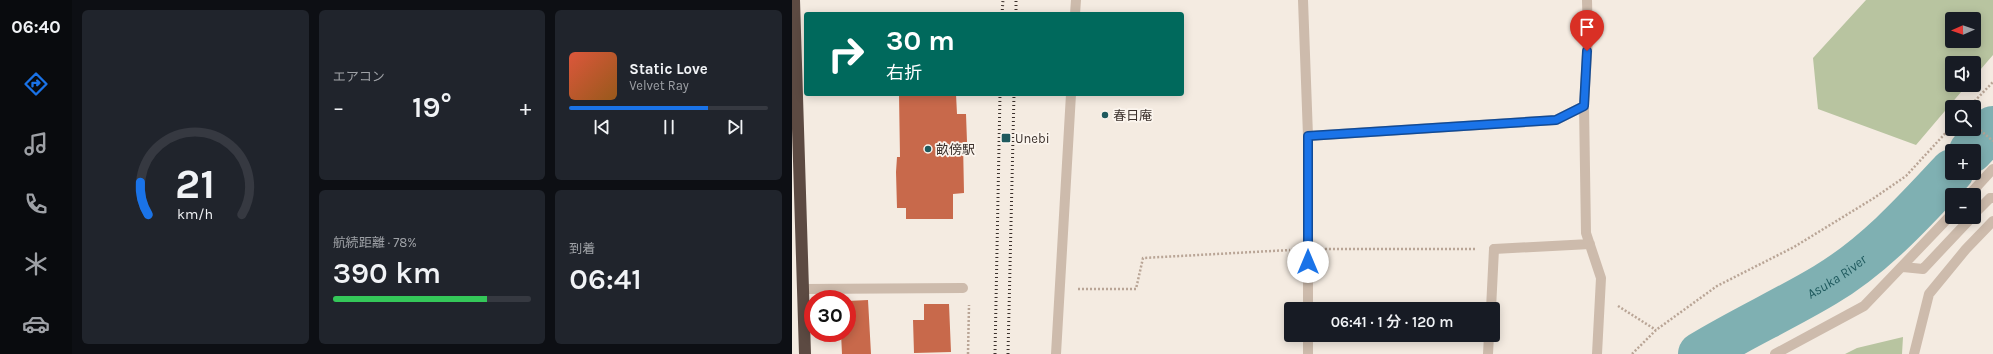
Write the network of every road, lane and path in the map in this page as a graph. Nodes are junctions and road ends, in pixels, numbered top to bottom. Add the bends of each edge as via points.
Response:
1 (794, 0) edge
2 (1076, 0) edge
3 (1303, 0) edge
4 (1587, 0) edge
5 (1075, 12) edge
6 (1993, 82) edge
7 (1071, 96) edge
8 (1976, 100) edge
9 (1584, 106) junction
10 (1981, 131) edge
11 (1945, 134) edge
12 (1308, 136) junction
13 (1993, 141) edge
14 (1993, 169) edge
15 (1975, 188) edge
16 (1993, 198) edge
17 (1981, 207) edge
18 (1993, 221) edge
19 (1945, 222) edge
20 (1965, 224) edge
21 (1590, 244) junction
22 (1494, 249) junction
23 (1308, 250) junction
24 (1903, 267) junction
25 (963, 288) joint
26 (804, 289) junction
27 (1060, 289) junction
28 (1600, 295) junction
29 (1308, 302) edge
30 (1491, 302) edge
31 (1656, 330) junction
32 (1308, 342) edge
33 (1489, 342) edge
34 (805, 354) edge
35 (968, 354) edge
36 (1056, 354) edge
37 (1308, 354) edge
38 (1488, 354) edge
39 (1597, 354) edge
40 (1632, 354) edge
41 (1775, 354) edge
42 (1914, 354) edge

1 - 26 highway
2 - 5 street
3 - 12 street
4 - 9 street via 1588,37
6 - 8 path
7 - 27 street
9 - 12 street via 1556,120
9 - 21 street via 1586,233
10 - 13 path
11 - 31 path via 1906,176 1874,198 1794,247 1717,286
12 - 23 street
14 - 15 street
16 - 17 street
18 - 42 street via 1929,294
19 - 24 street
20 - 24 street via 1923,269
21 - 22 street
21 - 28 street via 1601,278
22 - 23 path
22 - 30 street
23 - 27 path via 1143,258 1136,289
23 - 29 street
24 - 41 street via 1864,306
25 - 26 street
25 - 35 path via 969,293
26 - 34 highway
27 - 36 street
28 - 31 path
28 - 39 street
31 - 40 path
32 - 37 street
33 - 38 street

